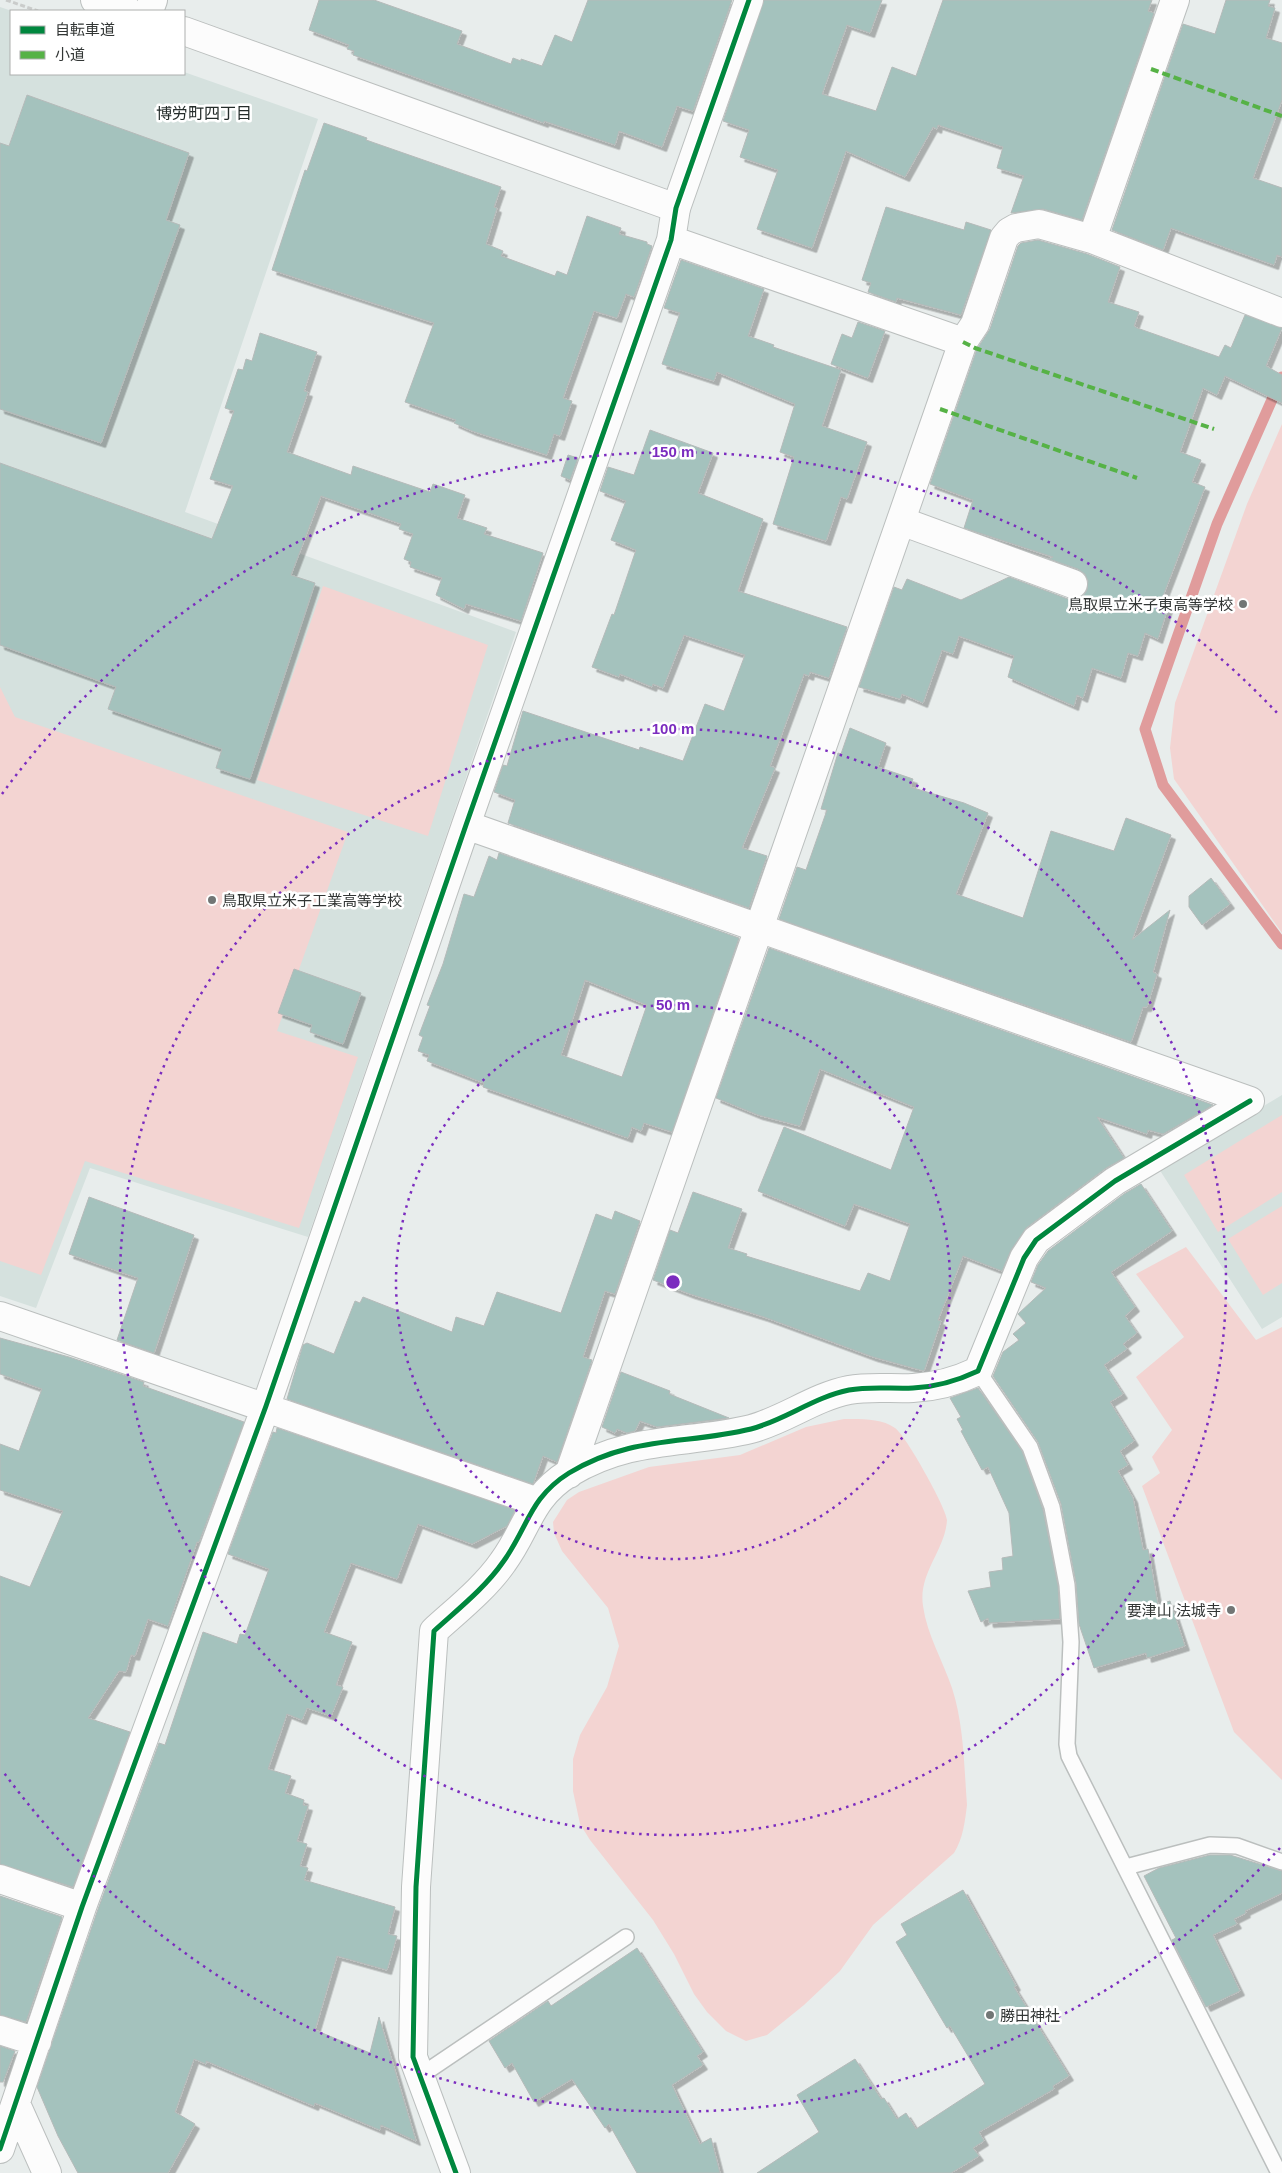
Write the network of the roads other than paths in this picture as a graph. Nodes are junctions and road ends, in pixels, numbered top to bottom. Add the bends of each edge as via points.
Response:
1 (95, 0) edge
2 (749, 0) edge
3 (1175, 0) edge
4 (125, 10) edge
5 (185, 31) edge
6 (676, 208) junction
7 (1092, 239) junction
8 (671, 240) junction
9 (1282, 313) edge
10 (963, 342) junction
11 (901, 521) junction
12 (1073, 584) dead end
13 (466, 825) junction
14 (760, 928) junction
15 (0, 1316) edge
16 (978, 1371) junction
17 (266, 1406) junction
18 (569, 1474) junction
19 (538, 1502) junction
20 (1282, 1862) edge
21 (1126, 1867) junction
22 (0, 1879) edge
23 (82, 1907) junction
24 (626, 1936) dead end
25 (0, 2030) edge
26 (37, 2042) junction
27 (420, 2076) junction
28 (16, 2104) junction
29 (0, 2149) edge
30 (47, 2173) edge
31 (456, 2173) edge
32 (1280, 2173) edge

1 - 4 street
2 - 6 street
3 - 7 street
5 - 6 street
6 - 8 street
7 - 9 street
7 - 10 street via 1039,224 1009,232 1004,238 975,324
8 - 10 street
8 - 13 street
10 - 11 street
11 - 12 street
11 - 14 street
13 - 14 street
13 - 17 street
14 - 16 street via 1250,1101 1115,1181 1036,1240 1024,1258
14 - 18 street
15 - 17 street
16 - 18 street via 915,1388 851,1390 752,1428 652,1442 620,1450
16 - 21 lane via 1030,1447 1052,1506 1067,1585 1071,1642 1069,1756
17 - 19 street
17 - 23 street
18 - 19 street via 544,1492
19 - 27 street via 503,1563 434,1632 414,1952 413,2057
20 - 21 lane via 1236,1846 1210,1845
21 - 32 lane
22 - 23 street
23 - 26 street
24 - 27 lane
25 - 26 street
26 - 28 street
27 - 31 street
28 - 29 street
28 - 30 street

